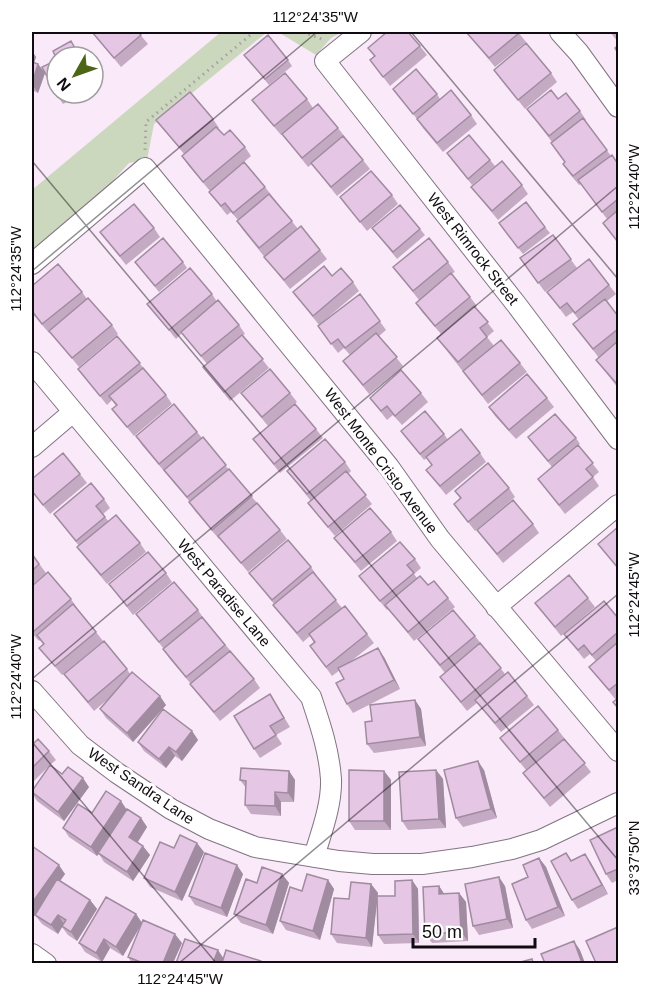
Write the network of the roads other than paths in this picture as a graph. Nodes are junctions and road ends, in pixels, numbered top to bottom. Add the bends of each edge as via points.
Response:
1 (361, 32) edge
2 (560, 32) edge
3 (618, 107) edge
4 (32, 264) edge
5 (32, 362) edge
6 (73, 412) junction
7 (618, 439) edge
8 (32, 447) edge
9 (618, 505) edge
10 (496, 607) junction
11 (32, 693) edge
12 (618, 751) edge
13 (618, 804) edge
14 (314, 857) junction
15 (32, 954) edge
16 (46, 963) edge

1 - 7 street, West Rimrock Street via 325,61
2 - 3 street
4 - 10 street, West Monte Cristo Avenue via 145,168 382,459
5 - 6 street, West Paradise Lane
6 - 8 street
6 - 14 street, West Paradise Lane via 311,697 325,740 331,781
9 - 10 street
10 - 12 street, West Monte Cristo Avenue
11 - 14 street, West Sandra Lane via 80,745 171,809 255,847
13 - 14 street, West Sandra Lane via 541,840 472,857 422,864 373,864
15 - 16 street

